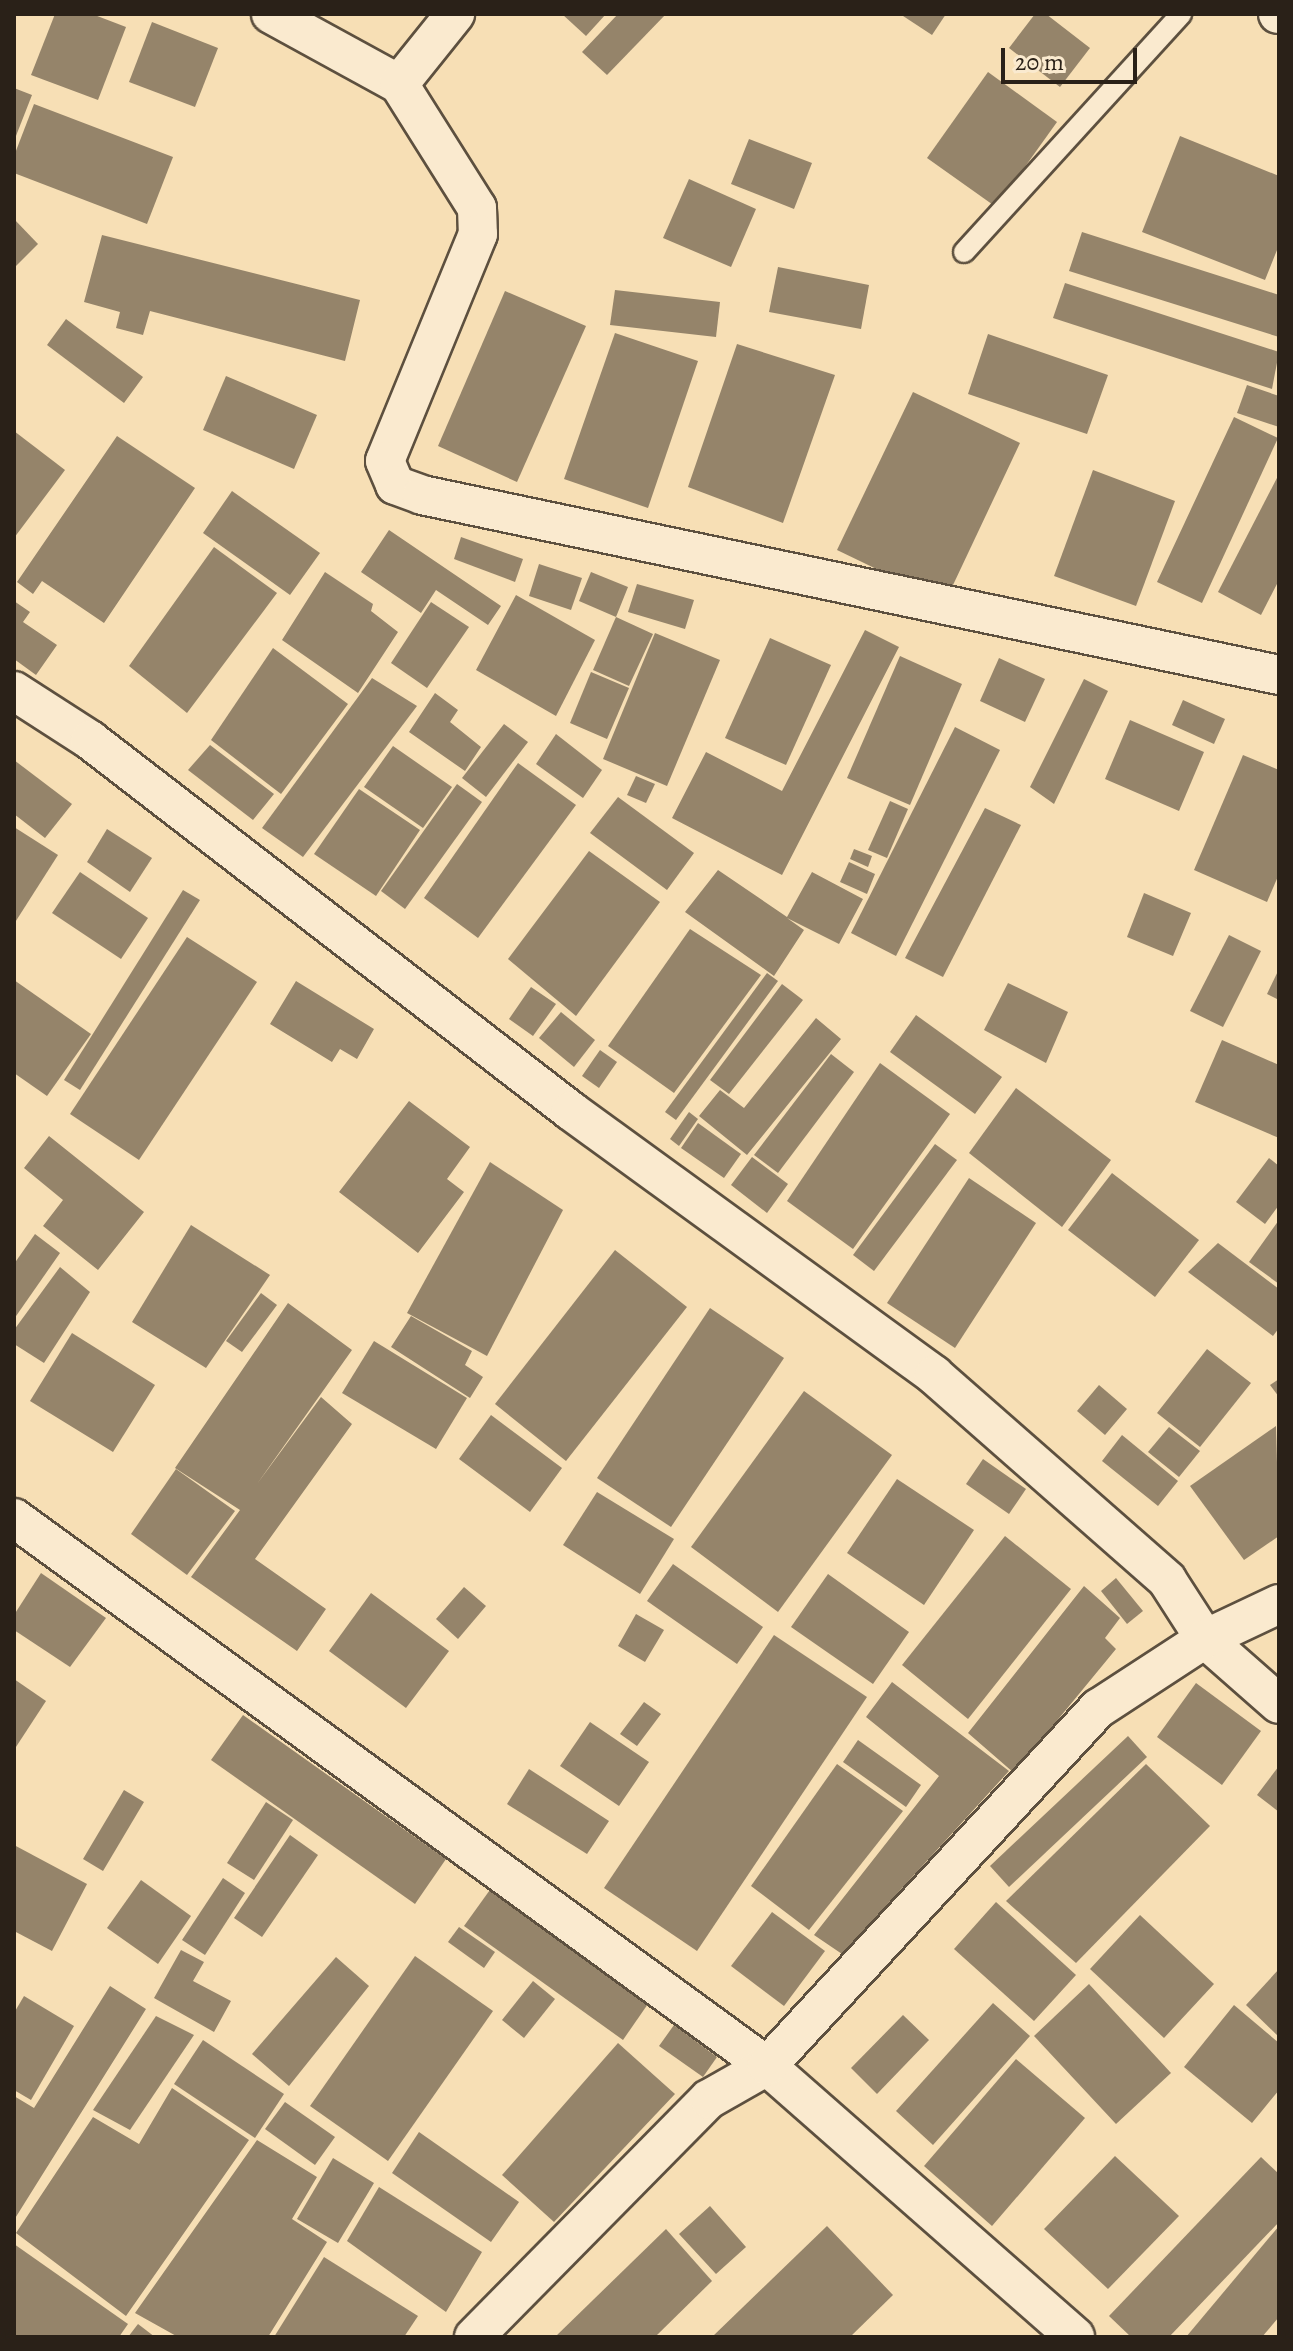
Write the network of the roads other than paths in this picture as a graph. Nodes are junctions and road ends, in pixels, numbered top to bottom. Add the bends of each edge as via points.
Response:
1 (271, 14) edge
2 (455, 14) edge
3 (1181, 14) edge
4 (399, 84) junction
5 (964, 252) dead end
6 (1279, 675) edge
7 (14, 691) edge
8 (14, 1518) edge
9 (1277, 1610) edge
10 (1205, 1639) junction
11 (1279, 1704) edge
12 (767, 2066) junction
13 (474, 2337) edge
14 (1075, 2337) edge

1 - 4 street
2 - 4 street
3 - 5 lane
4 - 6 street via 477,208 478,234 385,461 395,485 422,495
7 - 10 street via 90,740 571,1111 934,1375 1167,1580
8 - 12 street
9 - 10 street
10 - 11 street
10 - 12 street via 1099,1708
12 - 13 street via 709,2099
12 - 14 street

